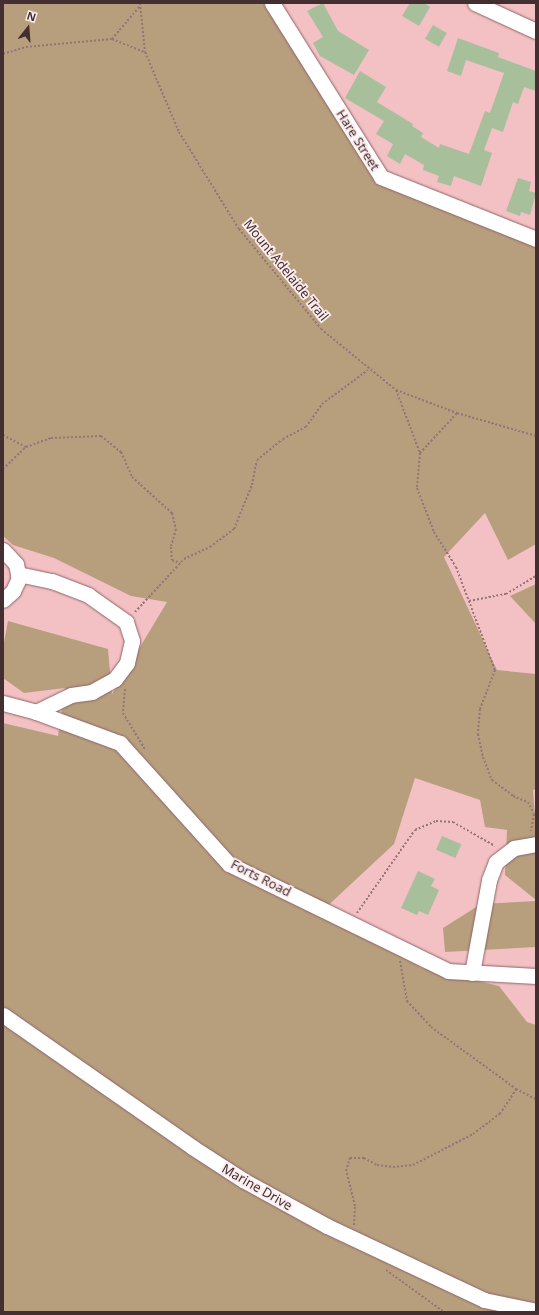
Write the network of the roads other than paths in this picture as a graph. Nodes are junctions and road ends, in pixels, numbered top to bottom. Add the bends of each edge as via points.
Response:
1 (272, 3) edge
2 (475, 3) edge
3 (536, 31) edge
4 (536, 239) edge
5 (3, 550) edge
6 (18, 574) junction
7 (3, 600) edge
8 (3, 703) edge
9 (36, 712) junction
10 (533, 845) edge
11 (472, 973) junction
12 (536, 976) edge
13 (3, 1015) edge
14 (536, 1311) edge

1 - 4 street, Hare Street via 381,177
2 - 3 street
5 - 6 street via 13,558
6 - 7 street via 14,592
6 - 9 street via 52,581 88,595 126,622 132,641 127,664 115,679 92,692 71,695
8 - 9 street, Forts Road
9 - 11 street, Forts Road via 120,743 229,864 448,971
10 - 11 street via 514,848 496,862 489,880
11 - 12 street, Forts Road
13 - 14 street, Marine Drive via 243,1180 354,1239 484,1300

